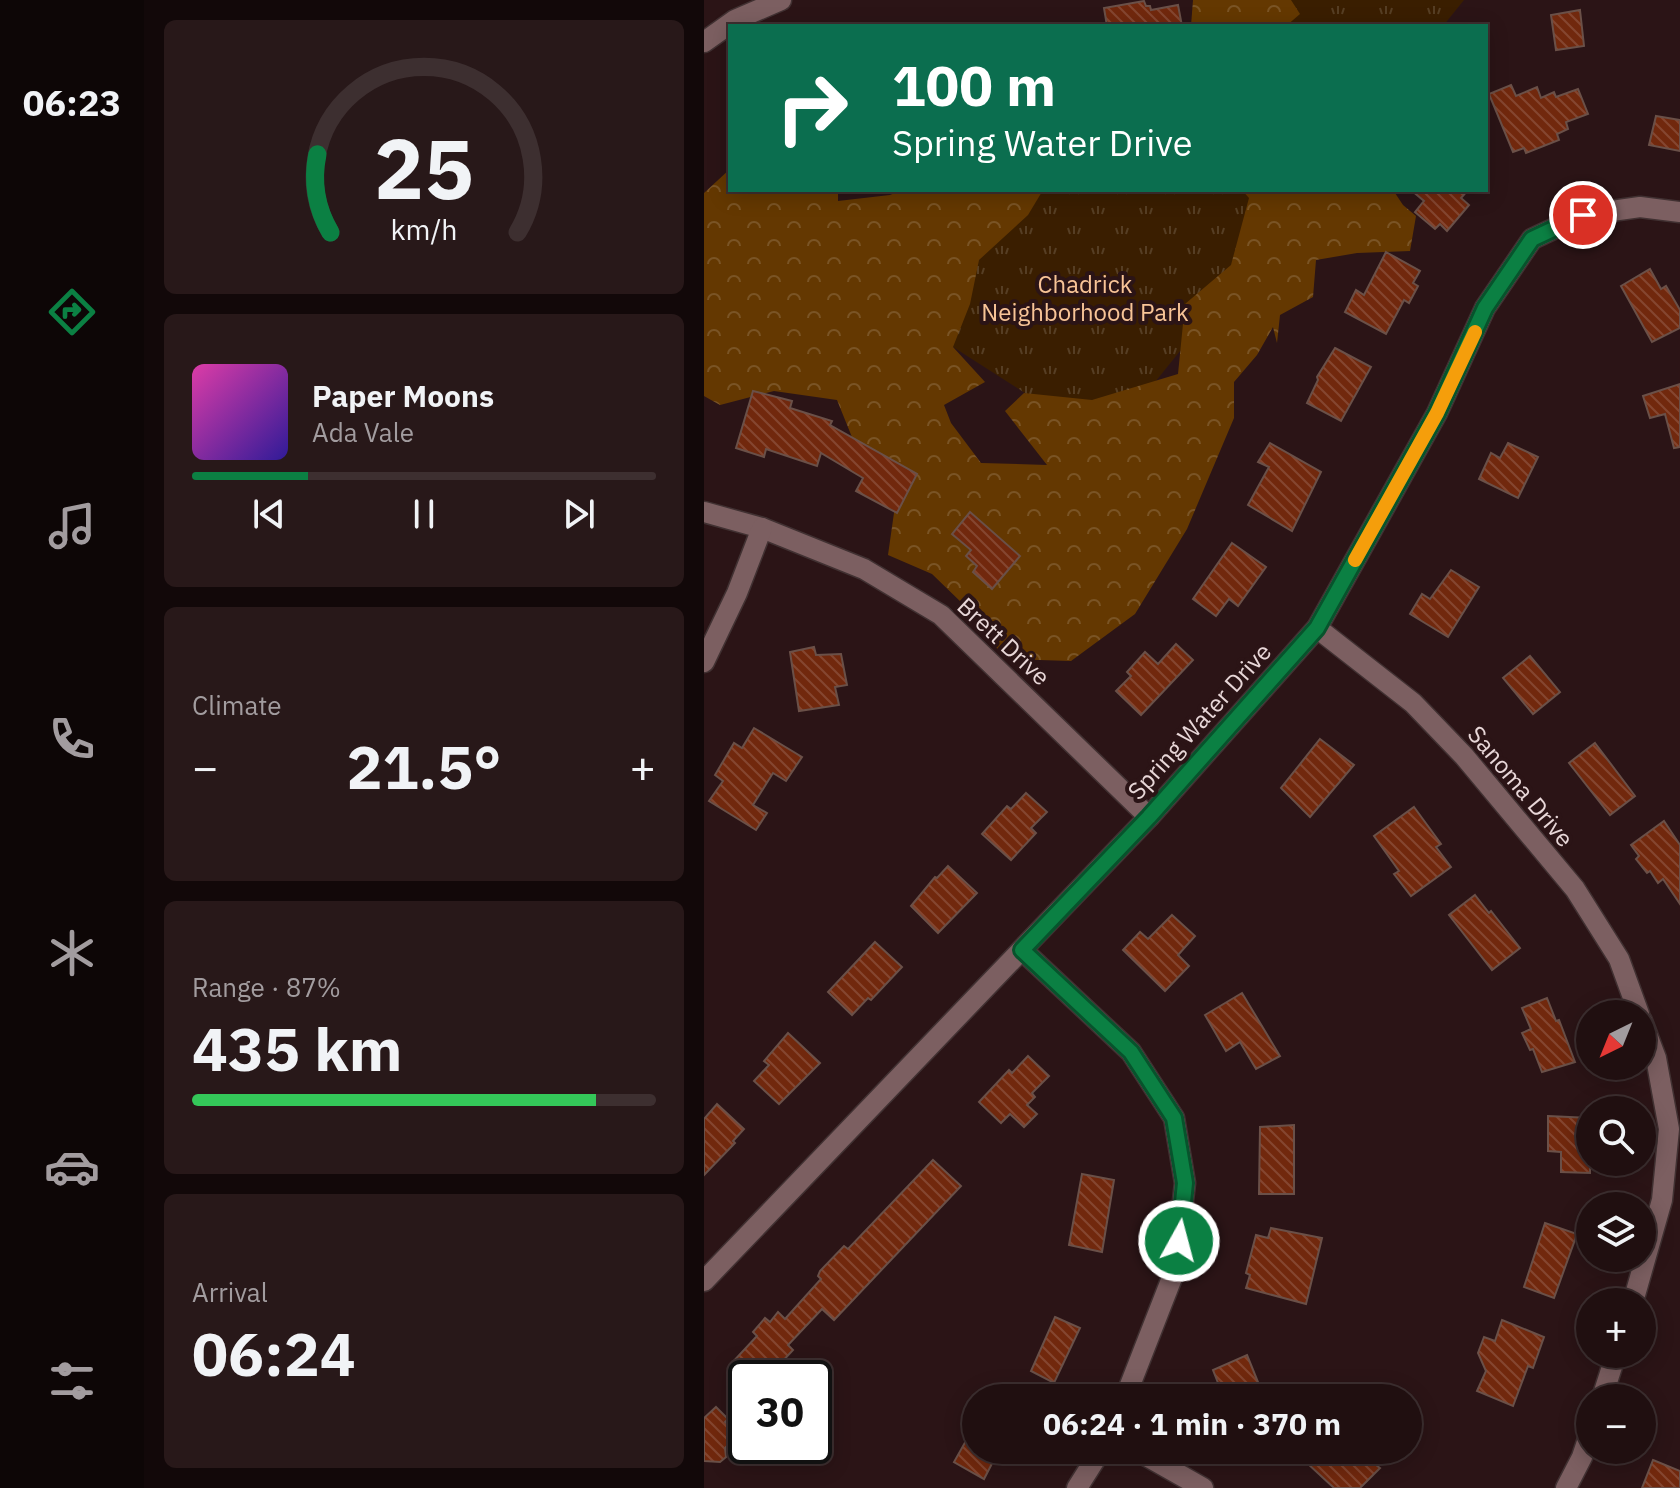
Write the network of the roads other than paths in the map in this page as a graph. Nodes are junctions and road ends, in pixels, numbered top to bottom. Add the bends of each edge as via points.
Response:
1 (781, 0) edge
2 (729, 24) edge
3 (728, 25) edge
4 (704, 42) edge
5 (1680, 212) edge
6 (704, 512) edge
7 (762, 528) junction
8 (1317, 628) junction
9 (704, 662) edge
10 (1149, 817) junction
11 (1022, 950) junction
12 (1634, 1000) edge
13 (1656, 1058) edge
14 (704, 1281) edge
15 (1637, 1288) edge
16 (1130, 1384) edge
17 (1092, 1464) edge
18 (1161, 1464) edge
19 (1578, 1464) edge
20 (1077, 1488) edge
21 (1203, 1488) edge
22 (1566, 1488) edge

1 - 2 street
3 - 4 street
5 - 8 street, Spring Water Drive via 1640,207 1583,215 1532,239 1485,308 1437,413
6 - 7 street, Brett Drive
7 - 9 street
7 - 10 street, Brett Drive via 864,569 941,615
8 - 10 street, Spring Water Drive
8 - 12 street, Sanoma Drive via 1413,703 1464,756 1575,889 1619,959
10 - 11 street, Spring Water Drive
11 - 14 street, Spring Water Drive
11 - 16 street via 1131,1052 1174,1118 1185,1183 1175,1270
13 - 15 street via 1669,1129 1662,1200
17 - 20 street
18 - 21 street
19 - 22 street

